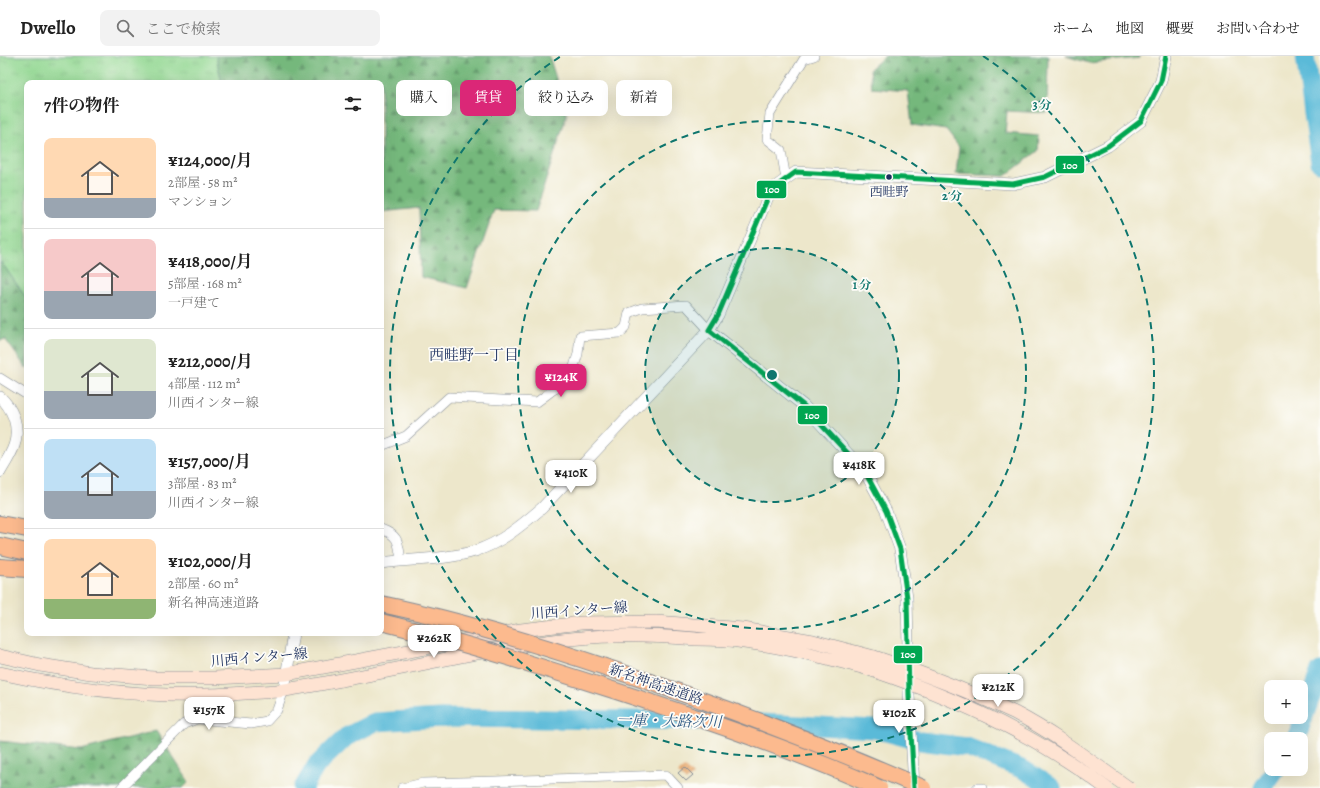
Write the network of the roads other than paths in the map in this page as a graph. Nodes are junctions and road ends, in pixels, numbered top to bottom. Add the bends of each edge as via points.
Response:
1 (814, 56) edge
2 (1166, 56) edge
3 (786, 179) junction
4 (709, 330) junction
5 (0, 378) edge
6 (24, 393) edge
7 (0, 397) edge
8 (384, 445) edge
9 (0, 472) edge
10 (0, 524) edge
11 (24, 528) edge
12 (384, 530) edge
13 (0, 546) edge
14 (24, 551) edge
15 (401, 560) junction
16 (384, 563) edge
17 (0, 566) edge
18 (24, 569) edge
19 (384, 604) edge
20 (384, 623) edge
21 (292, 636) edge
22 (0, 656) edge
23 (872, 663) junction
24 (0, 673) edge
25 (286, 674) junction
26 (284, 690) junction
27 (496, 785) edge
28 (121, 788) edge
29 (402, 788) edge
30 (678, 788) edge
31 (879, 788) edge
32 (914, 788) edge
33 (922, 788) edge
34 (976, 788) edge
35 (982, 788) edge
36 (1106, 788) edge
37 (1129, 788) edge

1 - 3 street via 804,59 770,114 767,139 781,150
2 - 3 street via 1161,81 1141,121 1108,146 1045,177 1013,184 796,172
3 - 4 street via 771,190 718,315
4 - 8 street via 686,305 642,308 629,313 626,327 620,334 580,336 578,354 569,382 537,402 449,397 406,436
4 - 15 street via 542,508 522,525 496,542 475,551 438,558
4 - 32 street via 804,406 865,472 886,511 900,549 907,598
5 - 6 street
7 - 9 street via 12,411 17,427 11,454
10 - 11 highway
12 - 15 street via 391,533 398,542
13 - 14 highway
15 - 16 street
17 - 18 highway
19 - 33 highway, 新名神高速道路, bridge via 506,636 679,691 782,729
20 - 31 highway, 新名神高速道路, bridge via 478,647 687,714 781,748
21 - 25 street
22 - 25 main road, 川西インター線 via 91,673 154,678
23 - 25 main road, 川西インター線 via 812,641 744,629 656,622 581,623 521,630
23 - 26 main road, 川西インター線 via 813,655 743,641 657,636 582,638 458,656
23 - 36 main road, 川西インター線, bridge via 904,681 952,700 1017,731
23 - 37 main road, 川西インター線, bridge via 953,685 1016,714 1078,751
24 - 26 main road, 川西インター線 via 41,682 155,696 215,696
25 - 26 street
26 - 28 street via 277,710 267,721 251,724 197,719 184,724
27 - 29 street via 424,782
27 - 30 street via 666,775
34 - 35 street

